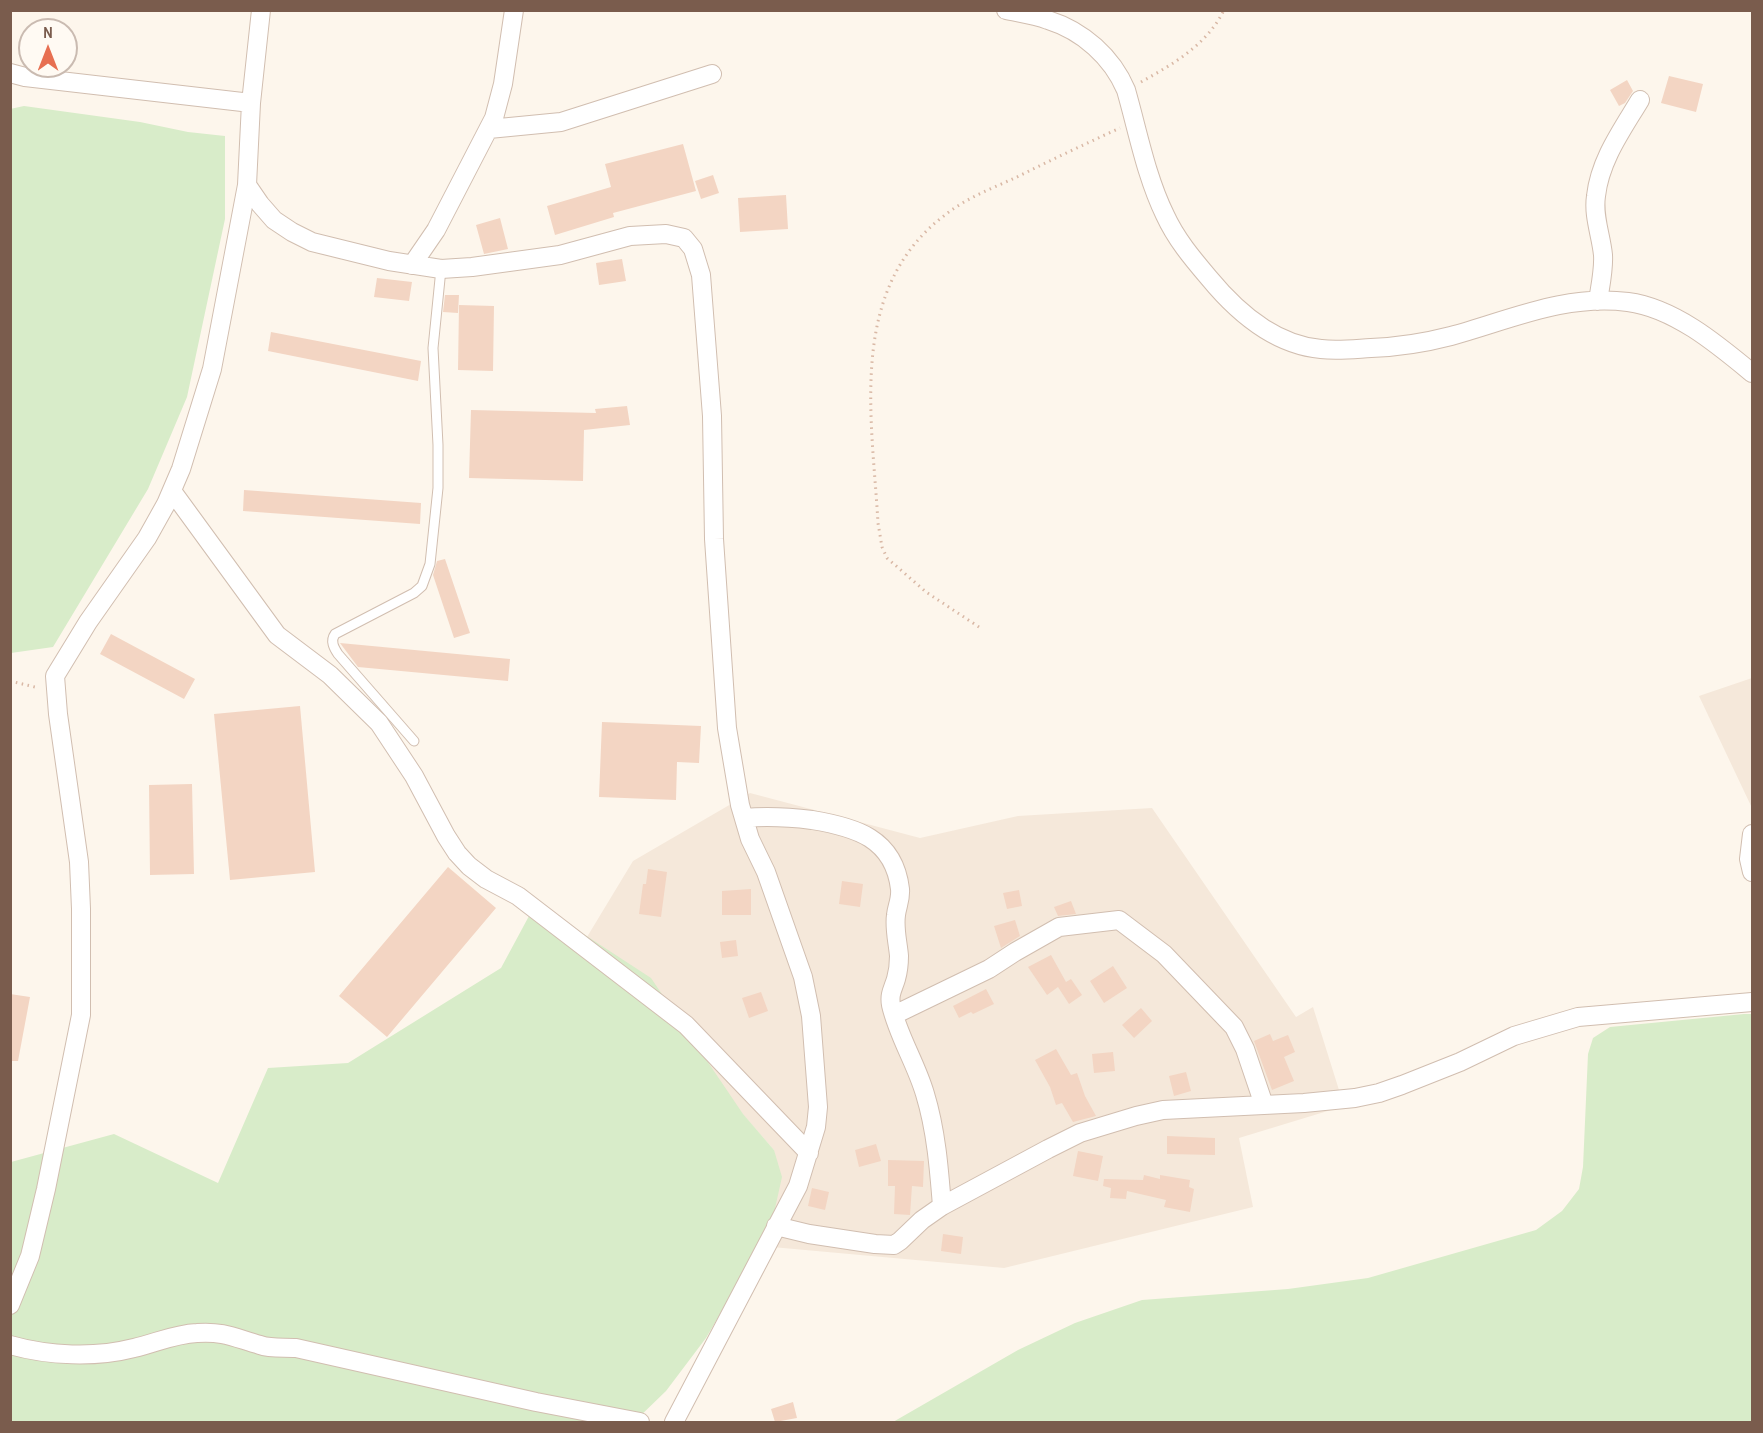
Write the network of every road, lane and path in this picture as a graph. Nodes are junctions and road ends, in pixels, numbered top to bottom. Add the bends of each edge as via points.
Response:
1 (261, 10) edge
2 (514, 10) edge
3 (1006, 10) edge
4 (1224, 10) edge
5 (10, 74) edge
6 (712, 74) dead end
7 (1126, 90) junction
8 (1640, 100) dead end
9 (251, 103) junction
10 (1135, 120) junction
11 (489, 129) junction
12 (248, 185) junction
13 (412, 265) junction
14 (441, 269) junction
15 (1598, 302) junction
16 (1752, 373) edge
17 (172, 491) junction
18 (979, 627) dead end
19 (10, 681) edge
20 (56, 689) junction
21 (414, 741) dead end
22 (744, 818) junction
23 (1752, 834) edge
24 (1752, 872) edge
25 (1752, 1002) edge
26 (894, 1015) junction
27 (1264, 1105) junction
28 (809, 1153) junction
29 (942, 1206) junction
30 (776, 1226) junction
31 (10, 1305) edge
32 (10, 1345) edge
33 (640, 1422) edge
34 (674, 1422) edge

1 - 9 street
2 - 11 street via 503,84
3 - 7 street via 1048,20 1086,40 1106,56
4 - 7 path via 1210,32 1182,58
5 - 9 street
6 - 11 street via 561,122
7 - 10 street
8 - 15 street via 1599,174 1595,216 1603,258
9 - 12 street
10 - 15 street via 1155,193 1177,239 1228,300 1287,341 1321,349 1417,344 1558,304
10 - 18 path via 946,214 927,230 896,270 881,304 870,379 882,547 887,558 926,592
11 - 13 street via 436,230
12 - 13 street via 274,219 312,242
12 - 17 street via 212,369
13 - 14 street
14 - 21 lane via 432,348 438,468 430,564 422,586 414,593 332,638 338,654
14 - 22 street via 560,255 649,233 684,238 693,249 701,275 712,416 714,539 727,728
15 - 16 street via 1628,302 1656,309 1682,322
17 - 20 street via 147,538 58,670
17 - 28 street via 277,635 330,675 379,723 457,854 686,1025
19 - 20 path via 32,688
20 - 31 street via 79,862 81,1015 30,1256
22 - 26 street via 782,816 854,828 889,856 900,890 896,917 899,956 890,993
22 - 28 street via 802,977 811,1016 818,1107
23 - 24 street
25 - 27 street via 1578,1017 1514,1036 1379,1093
26 - 27 street via 989,969 1059,927 1119,920 1164,954 1234,1028
26 - 29 street via 925,1093
27 - 29 street via 1163,1110 1097,1128 1048,1149
28 - 30 street via 798,1186
29 - 30 street via 890,1245
30 - 34 street
32 - 33 street via 93,1354 134,1348 178,1334 230,1334 262,1346 296,1348

